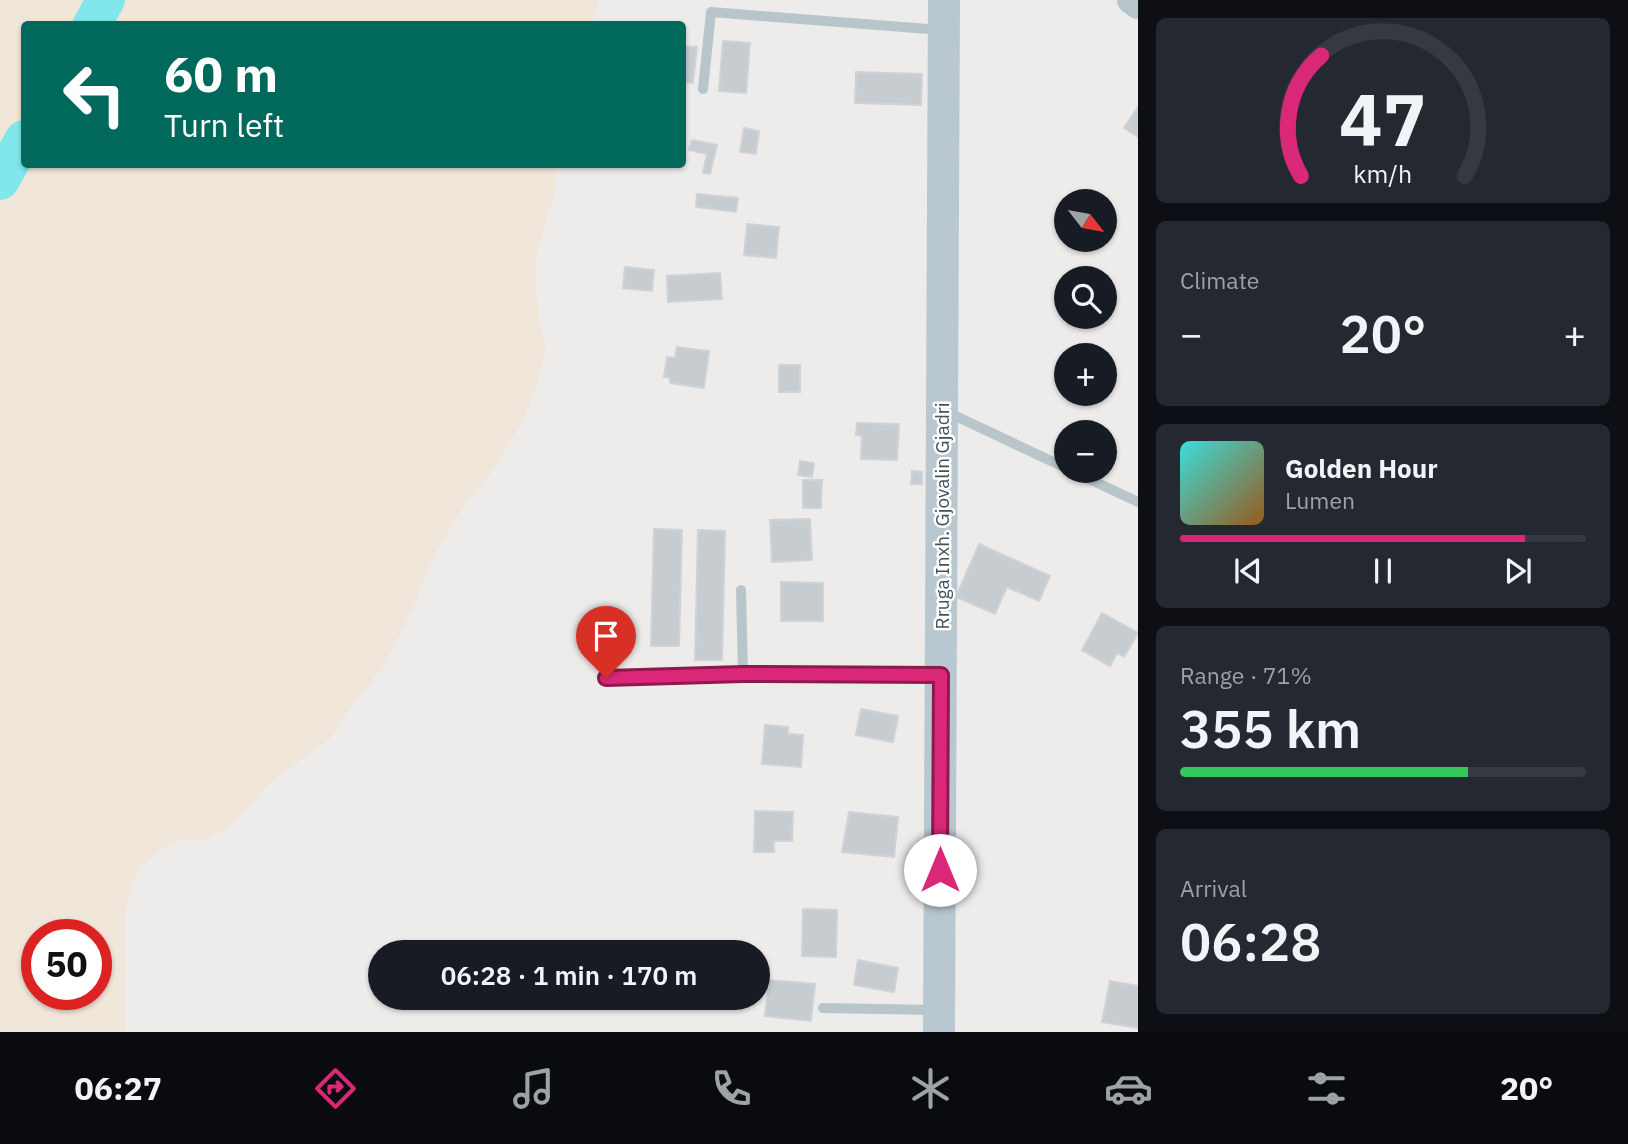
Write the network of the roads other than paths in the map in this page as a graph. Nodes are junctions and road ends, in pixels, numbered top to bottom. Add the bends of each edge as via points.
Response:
1 (1131, 0) edge
2 (1138, 5) edge
3 (944, 15) edge
4 (703, 89) dead end
5 (942, 410) junction
6 (1054, 462) edge
7 (1098, 483) edge
8 (1138, 502) edge
9 (741, 590) dead end
10 (743, 674) junction
11 (941, 675) junction
12 (606, 678) dead end
13 (823, 1007) dead end
14 (943, 1025) edge

1 - 2 street
3 - 4 lane via 711,12
3 - 5 main road, Rruga Inxh. Gjovalin Gjadri
5 - 6 lane
5 - 11 main road, Rruga Inxh. Gjovalin Gjadri
7 - 8 lane
9 - 10 lane
10 - 11 lane
10 - 12 lane
11 - 14 main road, Rruga Inxh. Gjovalin Gjadri
13 - 14 lane

